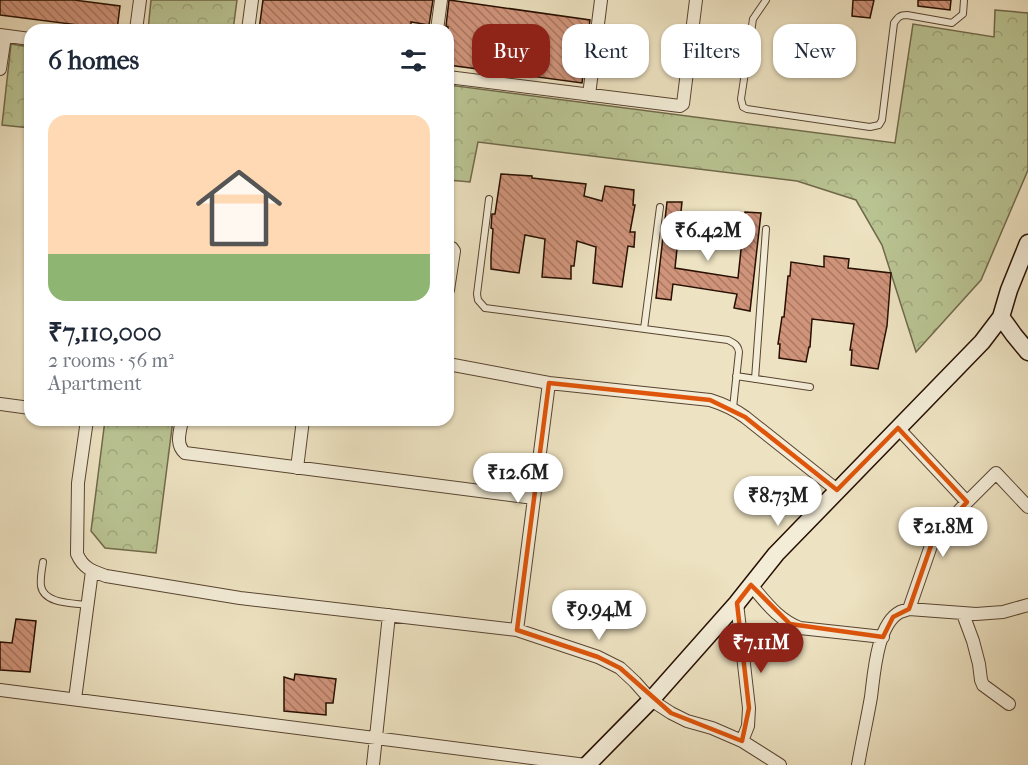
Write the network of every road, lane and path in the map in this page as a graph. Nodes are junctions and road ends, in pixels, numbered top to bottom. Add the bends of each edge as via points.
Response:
1 (140, 0) edge
2 (252, 0) edge
3 (441, 0) edge
4 (597, 0) edge
5 (696, 0) edge
6 (766, 0) edge
7 (964, 0) edge
8 (137, 24) edge
9 (249, 24) edge
10 (439, 24) edge
11 (2, 36) edge
12 (24, 38) edge
13 (0, 69) edge
14 (454, 78) edge
15 (589, 95) junction
16 (489, 199) dead end
17 (660, 207) dead end
18 (765, 229) dead end
19 (1027, 248) edge
20 (1001, 317) junction
21 (644, 329) junction
22 (1028, 352) edge
23 (454, 365) edge
24 (736, 376) junction
25 (755, 379) junction
26 (549, 383) junction
27 (810, 387) dead end
28 (0, 404) edge
29 (24, 407) edge
30 (733, 408) junction
31 (86, 426) edge
32 (181, 426) edge
33 (302, 426) edge
34 (898, 428) junction
35 (297, 468) junction
36 (837, 490) junction
37 (534, 498) junction
38 (967, 502) junction
39 (1028, 507) edge
40 (43, 562) dead end
41 (92, 570) junction
42 (751, 585) junction
43 (737, 603) junction
44 (87, 605) junction
45 (1028, 605) edge
46 (909, 609) junction
47 (963, 614) junction
48 (389, 615) junction
49 (517, 630) junction
50 (883, 637) junction
51 (0, 690) edge
52 (75, 699) junction
53 (651, 700) junction
54 (1009, 704) dead end
55 (376, 738) junction
56 (742, 741) junction
57 (762, 759) edge
58 (373, 765) edge
59 (586, 765) edge
60 (780, 765) edge
61 (858, 765) edge

1 - 8 street
2 - 9 street
3 - 10 street
4 - 15 street
5 - 15 street via 682,105
6 - 7 lane via 753,19 743,107 870,127 882,120 897,18 907,15 952,23 963,14
11 - 12 street
11 - 13 street
14 - 15 street
16 - 21 lane via 477,294 485,308
17 - 21 lane
18 - 25 lane
19 - 20 street
20 - 22 street
20 - 34 street via 982,342
21 - 24 lane via 728,340 738,348
23 - 26 street
24 - 25 lane
24 - 30 lane
25 - 27 lane
26 - 30 street via 710,400
26 - 37 street
28 - 29 street
30 - 36 street
31 - 41 street via 78,483 77,554
32 - 35 street via 178,444 185,453
33 - 35 street
34 - 36 street
34 - 38 street
35 - 37 street
36 - 42 street
37 - 49 street
38 - 39 street via 996,473
38 - 46 street via 933,540
40 - 44 lane via 41,587 46,596
41 - 44 street
41 - 48 street via 106,576 240,598
42 - 43 street
42 - 50 street via 773,610 800,628
43 - 53 street
43 - 56 street via 749,708
44 - 52 street
45 - 47 street via 1003,612
46 - 47 street
46 - 50 street via 893,617
47 - 54 street via 980,664 981,680
48 - 49 street
48 - 55 street
49 - 53 street via 620,668
50 - 61 street via 876,655
51 - 52 street
52 - 55 street
53 - 56 street via 678,717
53 - 59 street
55 - 58 street
55 - 59 street
56 - 57 street
57 - 60 street

